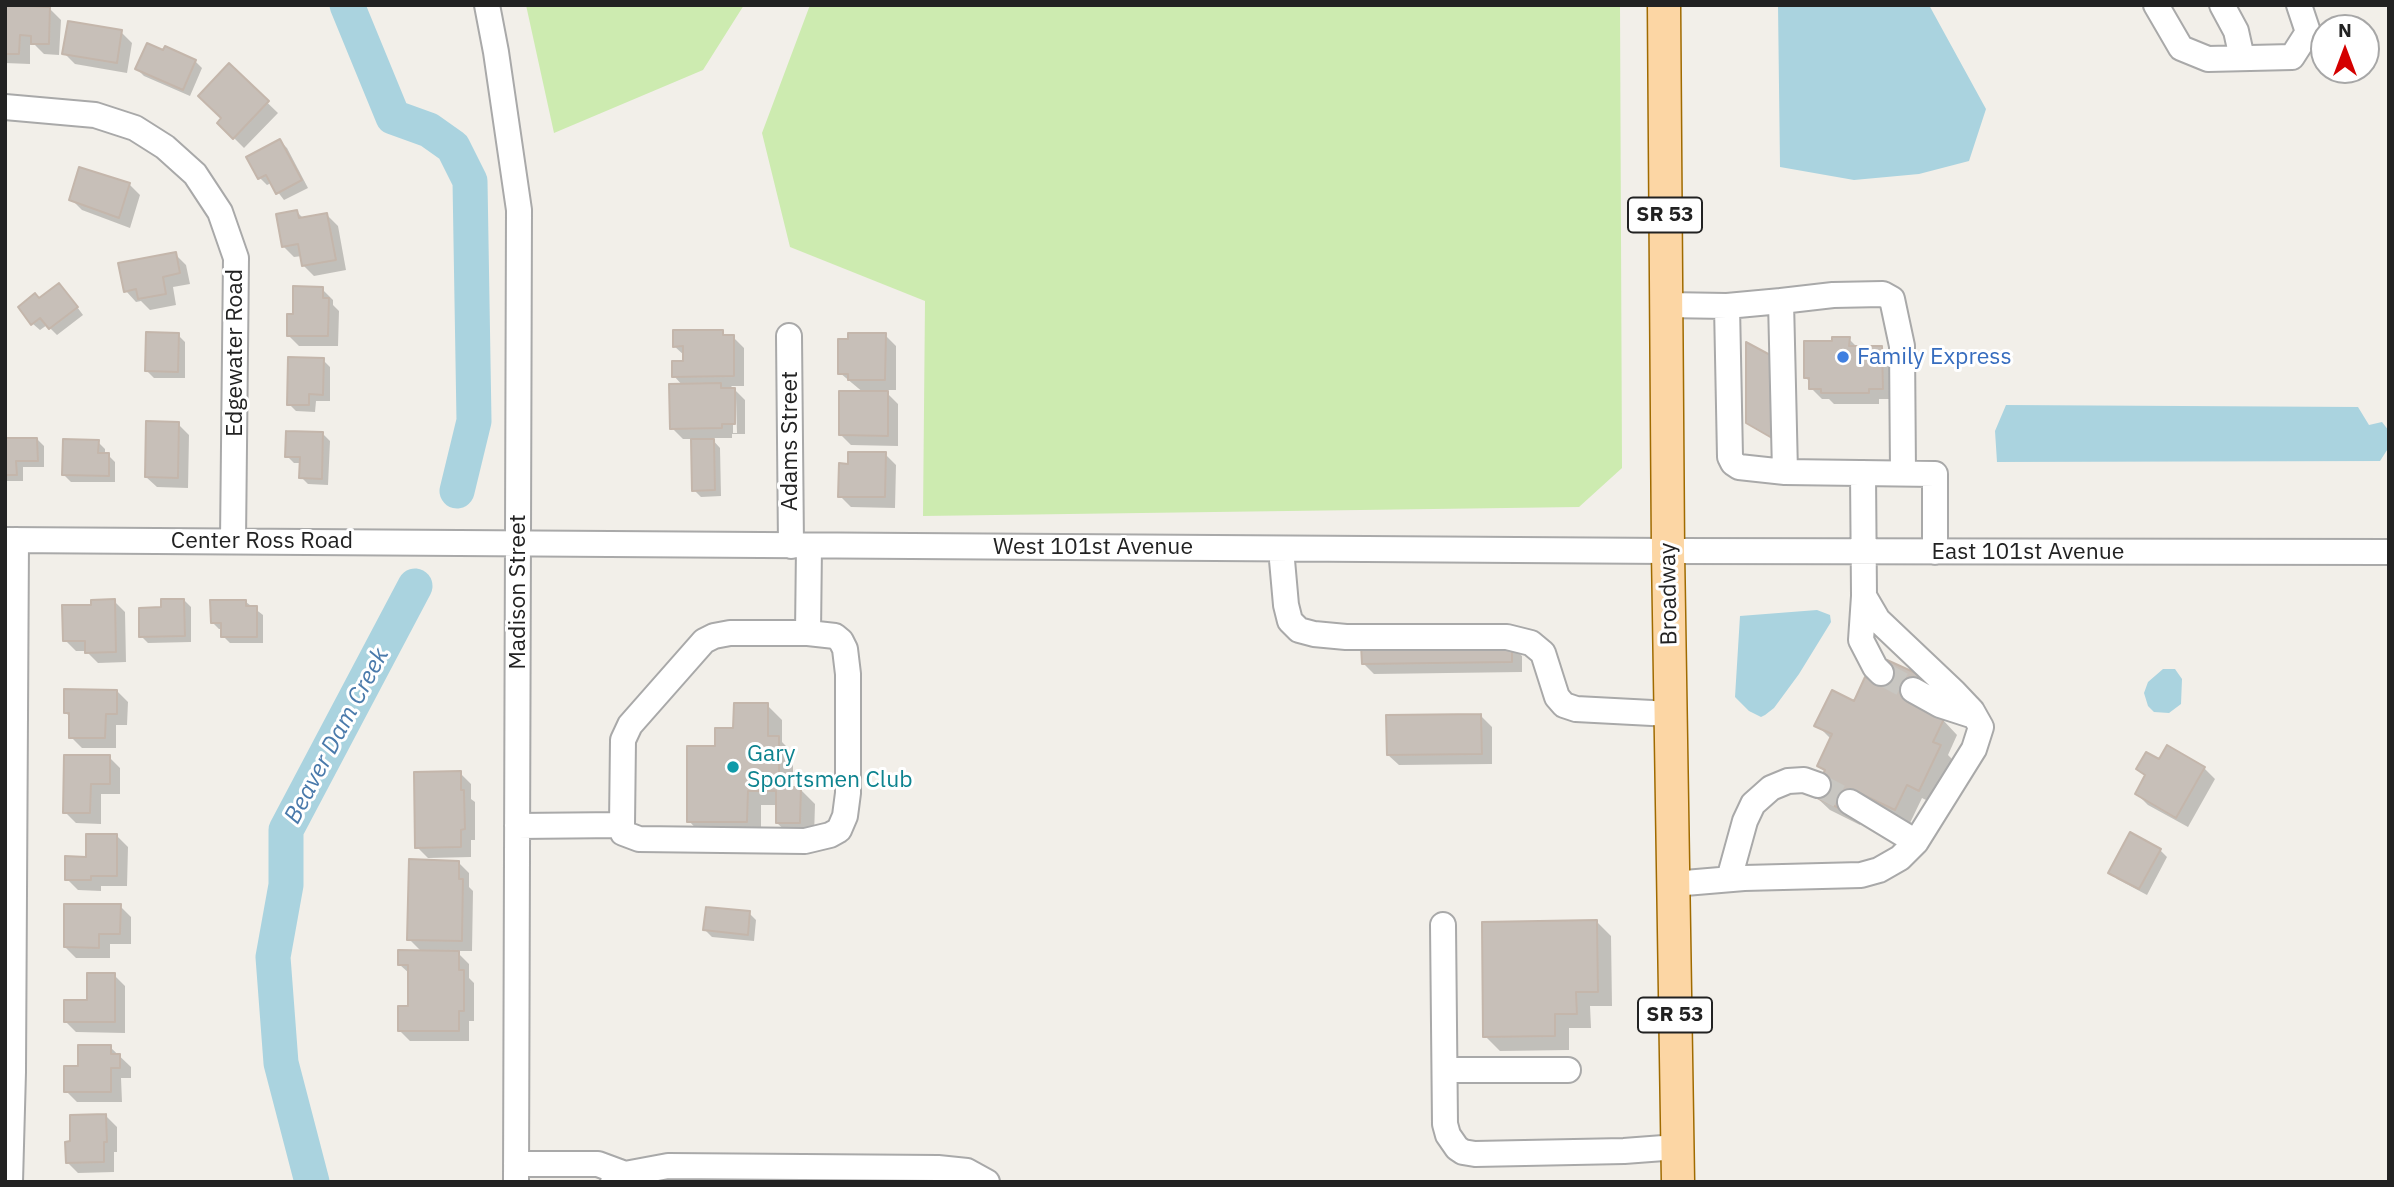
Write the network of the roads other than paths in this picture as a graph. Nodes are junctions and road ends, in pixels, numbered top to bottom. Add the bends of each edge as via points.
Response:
1 (487, 5) edge
2 (1664, 5) edge
3 (2155, 5) edge
4 (2222, 5) edge
5 (2299, 5) edge
6 (2242, 58) junction
7 (5, 107) edge
8 (1781, 301) junction
9 (1666, 305) junction
10 (1727, 306) junction
11 (789, 336) dead end
12 (1785, 472) junction
13 (1863, 473) junction
14 (1903, 473) junction
15 (11, 540) edge
16 (233, 540) junction
17 (519, 542) junction
18 (800, 546) junction
19 (1280, 549) junction
20 (1668, 551) junction
21 (1864, 552) junction
22 (1935, 552) junction
23 (2389, 552) edge
24 (1864, 596) junction
25 (808, 633) junction
26 (1881, 673) tunnel mouth
27 (1913, 690) tunnel mouth
28 (1671, 714) junction
29 (1975, 716) junction
30 (1818, 785) tunnel mouth
31 (1850, 802) tunnel mouth
32 (10, 811) edge
33 (622, 825) junction
34 (517, 826) junction
35 (1916, 842) junction
36 (1730, 879) junction
37 (1673, 884) junction
38 (1443, 925) dead end
39 (1445, 1070) junction
40 (1568, 1070) dead end
41 (9, 1072) edge
42 (1677, 1147) junction
43 (516, 1173) edge
44 (619, 1178) edge
45 (10, 1182) edge
46 (987, 1182) edge
47 (1678, 1182) edge

1 - 17 street, Madison Street via 519,210
2 - 9 main road, Broadway / SR 53
3 - 6 street via 2180,48 2208,59
4 - 6 street via 2236,31
5 - 6 street via 2308,32 2292,57
7 - 16 street, Edgewater Road via 95,115 135,128 195,174 220,212 236,258
8 - 10 street
8 - 12 street
8 - 14 street via 1883,294 1892,299 1902,346
9 - 10 street
9 - 20 main road, Broadway / SR 53
10 - 12 street via 1732,463
11 - 18 street, Adams Street
12 - 13 street
13 - 14 street
13 - 21 street
14 - 22 street via 1935,474
15 - 16 street, Center Ross Road
15 - 32 street
16 - 17 street, Center Ross Road
17 - 18 street, West 101st Avenue
17 - 34 street, Madison Street
18 - 19 street, West 101st Avenue
18 - 25 street, Adams Street
19 - 20 street, West 101st Avenue
19 - 28 street via 1286,605 1290,621 1299,631 1346,637 1507,637 1531,643 1543,653 1564,705
20 - 21 street, East 101st Avenue
20 - 28 main road, Broadway / SR 53
21 - 22 street, East 101st Avenue
21 - 24 street
22 - 23 street, East 101st Avenue
24 - 26 street via 1861,640
24 - 29 street via 1878,620
25 - 33 street via 730,633 704,641 639,712 623,740
25 - 33 street via 835,636 845,649 848,793 839,830 805,841 639,839 623,833
27 - 29 street
28 - 37 main road, Broadway / SR 53
29 - 35 street via 1981,727 1974,749
30 - 36 street via 1788,781 1753,804
31 - 35 street
32 - 41 street
33 - 34 street
34 - 43 street, Madison Street
35 - 36 street via 1900,858 1861,875
36 - 37 street
37 - 42 main road, Broadway / SR 53
38 - 39 street
39 - 40 street
39 - 42 street via 1445,1124 1463,1152
41 - 45 street
42 - 47 main road, Broadway / SR 53
43 - 44 street via 598,1164
44 - 46 street via 667,1166 937,1168 967,1171

